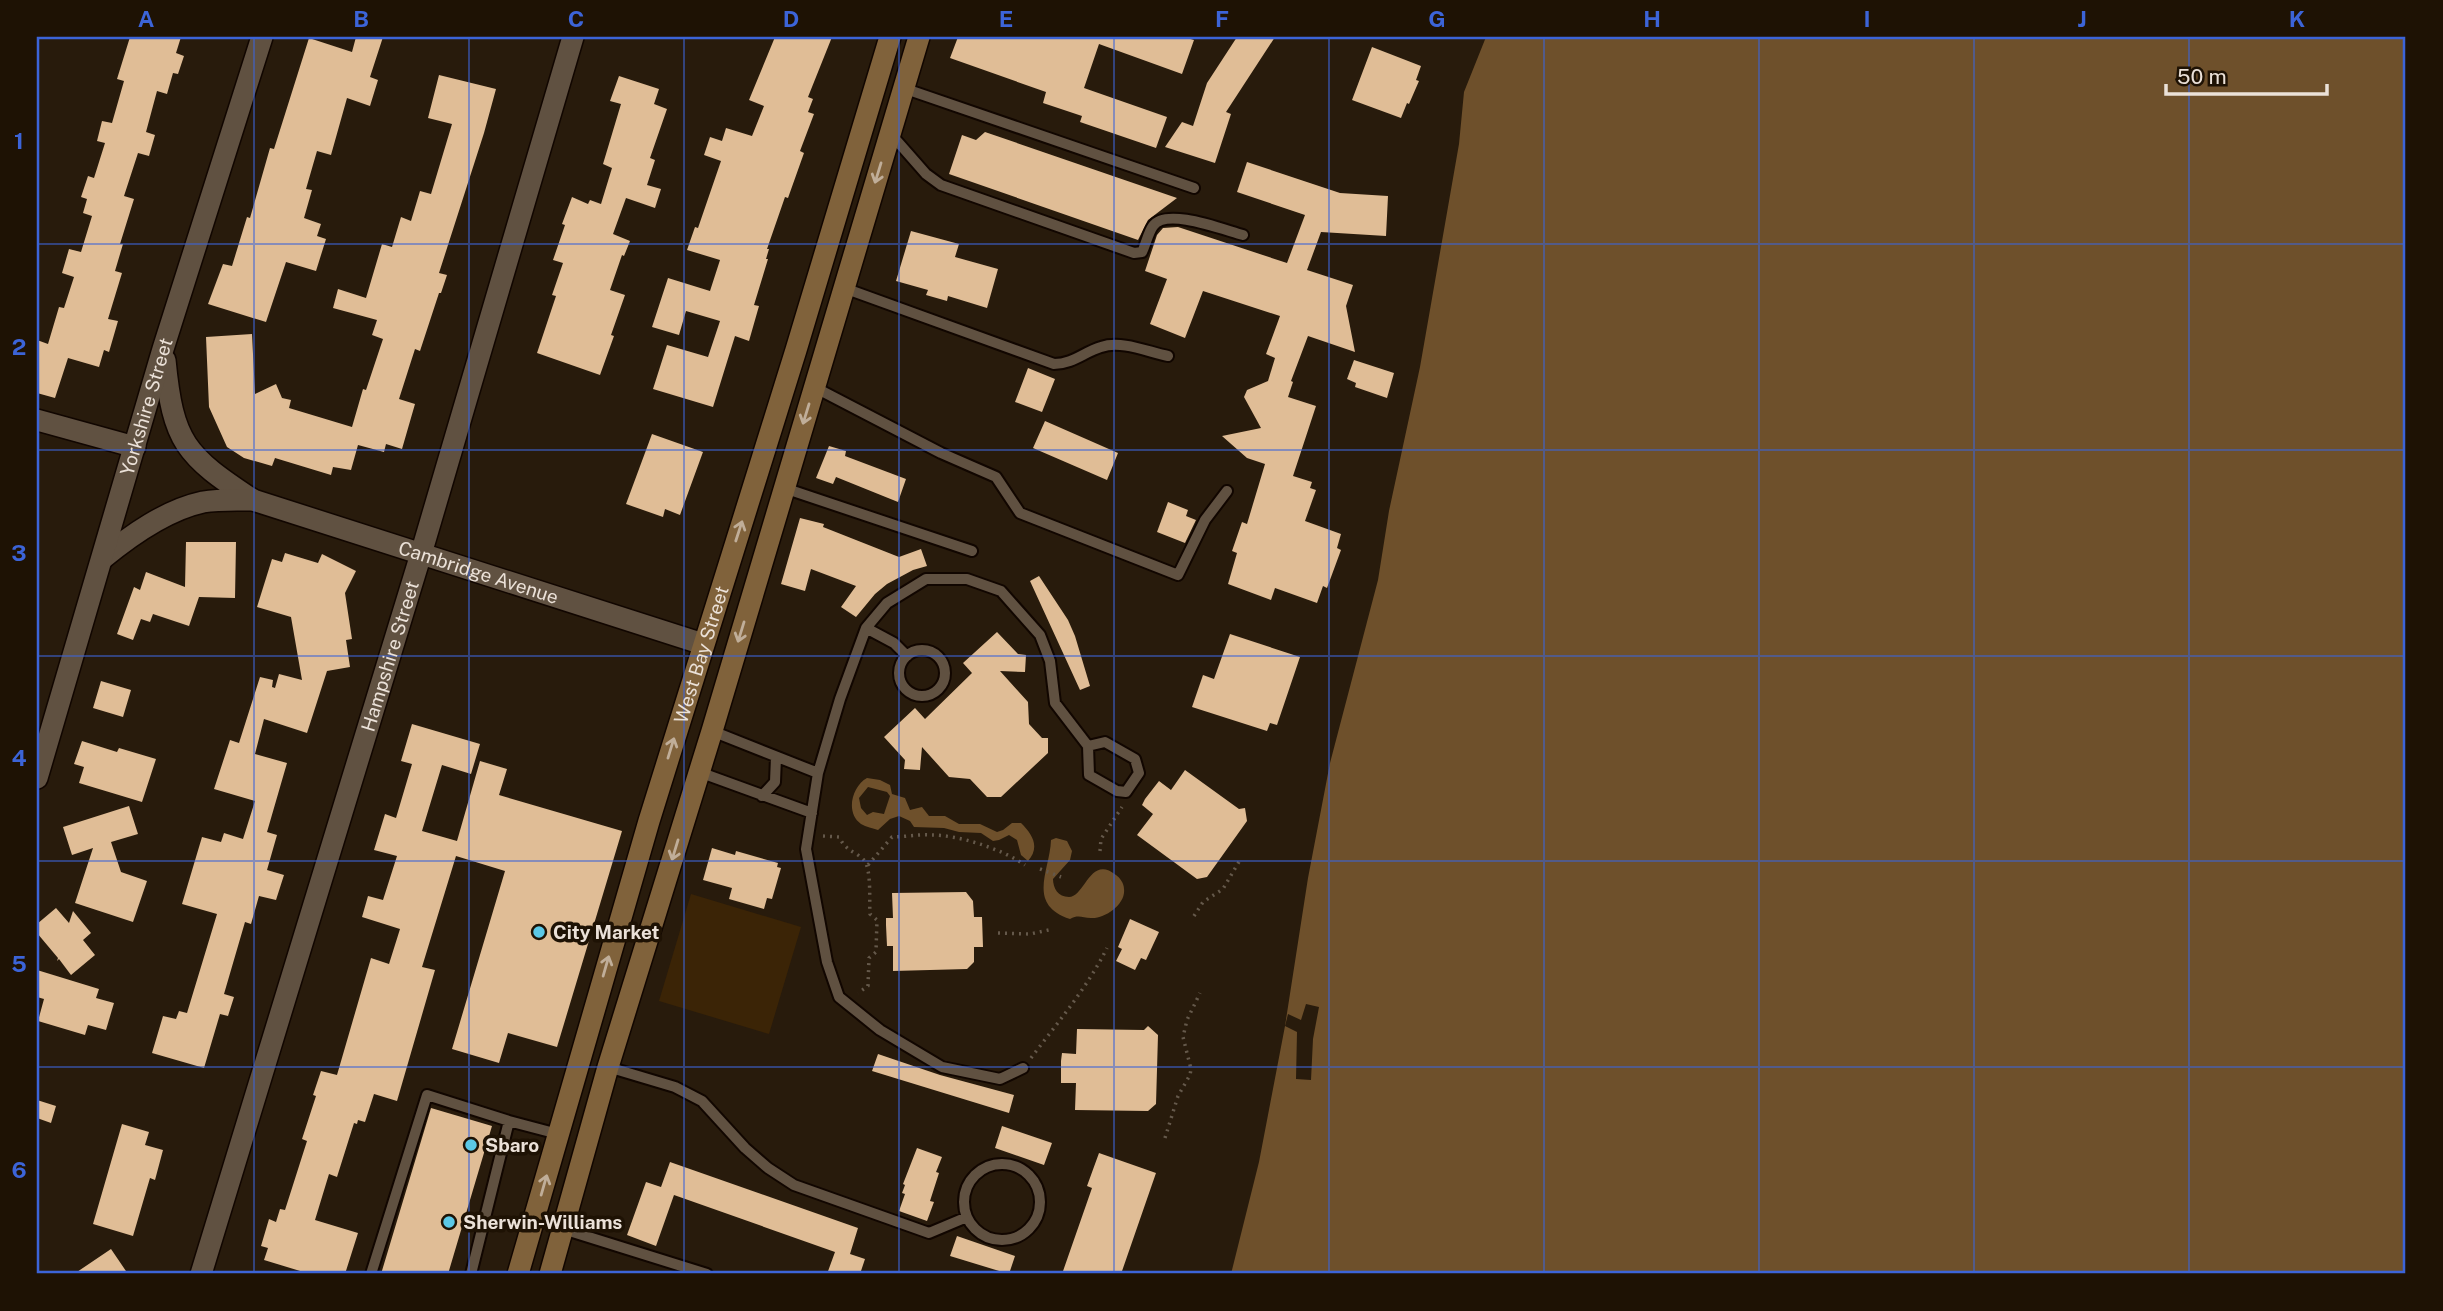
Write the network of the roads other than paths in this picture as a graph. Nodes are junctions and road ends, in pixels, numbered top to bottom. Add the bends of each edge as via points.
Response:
1 (262, 37) edge
2 (573, 37) edge
3 (890, 37) edge
4 (919, 37) edge
5 (904, 88) junction
6 (890, 133) junction
7 (1194, 187) dead end
8 (1243, 235) dead end
9 (844, 288) junction
10 (163, 349) junction
11 (1168, 356) dead end
12 (814, 387) junction
13 (37, 420) edge
14 (135, 447) junction
15 (784, 488) junction
16 (1227, 491) dead end
17 (254, 500) junction
18 (972, 551) dead end
19 (421, 554) junction
20 (102, 559) junction
21 (866, 628) junction
22 (703, 644) junction
23 (907, 656) junction
24 (712, 731) junction
25 (1088, 746) junction
26 (776, 757) junction
27 (699, 772) junction
28 (818, 773) junction
29 (37, 778) edge
30 (762, 796) junction
31 (812, 813) junction
32 (608, 1066) junction
33 (1023, 1068) road end
34 (509, 1121) junction
35 (558, 1134) junction
36 (967, 1217) junction
37 (563, 1230) junction
38 (201, 1274) edge
39 (371, 1274) edge
40 (471, 1274) edge
41 (518, 1274) edge
42 (550, 1274) edge
43 (708, 1274) edge

1 - 10 street, Yorkshire Street
2 - 19 street, Hampshire Street
22 -> 3 main road, West Bay Street
4 - 5 main road, West Bay Street
5 - 6 main road, West Bay Street
5 - 7 lane
6 - 8 lane via 941,185 1134,253 1142,252 1153,225 1162,218 1185,219
6 -> 9 main road, West Bay Street
9 - 11 lane via 1054,364 1066,364 1115,344
9 - 12 main road, West Bay Street
10 - 14 street, Yorkshire Street
10 - 17 street, Cambridge Avenue via 168,394 183,442 216,476
12 -> 15 main road, West Bay Street
12 - 16 lane via 996,477 1020,513 1178,575 1205,520
13 - 14 street
14 - 20 street, Yorkshire Street
15 - 18 lane
15 -> 24 main road, West Bay Street
17 - 19 street, Cambridge Avenue
17 - 20 street, Cambridge Avenue via 204,502 184,508 132,534
19 - 22 street, Cambridge Avenue
19 - 38 street, Hampshire Street
20 - 29 street, Yorkshire Street
21 - 23 lane
21 - 25 lane via 887,603 926,579 967,579 1001,591 1041,635 1050,661 1055,703
21 - 28 lane
35 -> 22 main road, West Bay Street
23 - 23 lane via 925,651 942,660 945,677 936,691 921,696 905,688 900,671
24 - 26 lane
24 - 27 main road, West Bay Street
25 - 25 lane via 1105,742 1135,759 1139,773 1126,792 1089,775
26 - 28 lane
26 - 30 lane via 775,782
27 - 30 lane
27 -> 32 main road, West Bay Street
28 - 31 lane
30 - 31 lane
31 - 33 lane via 806,849 827,961 839,997 880,1030 942,1067 1000,1079
32 - 36 lane via 675,1087 702,1101 745,1148 794,1185 929,1233
32 - 37 main road, West Bay Street
34 - 35 lane
34 - 39 lane via 426,1095
34 - 40 lane
41 -> 35 main road, West Bay Street
36 - 36 lane via 964,1197 972,1179 987,1167 1007,1164 1026,1171 1037,1187 1037,1216 1017,1237 997,1240 979,1233
37 - 42 main road, West Bay Street
37 - 43 lane

